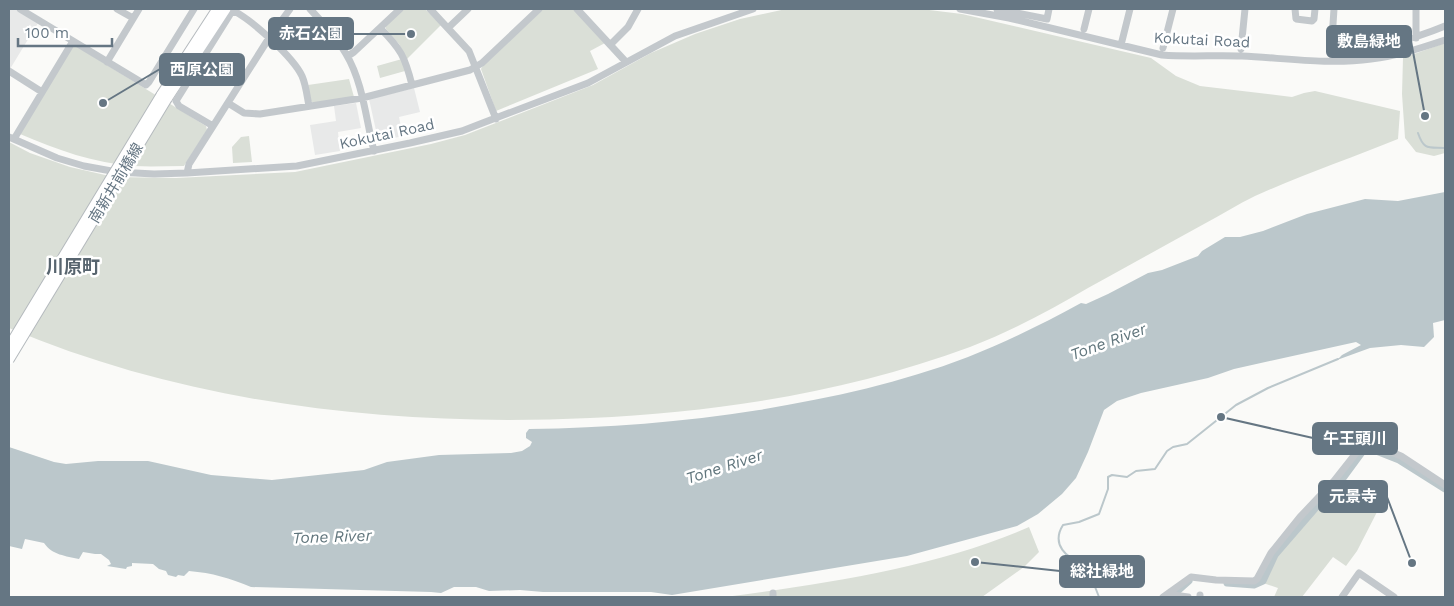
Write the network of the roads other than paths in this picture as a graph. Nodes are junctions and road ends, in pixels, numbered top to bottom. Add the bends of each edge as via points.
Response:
1 (20, 9) edge
2 (117, 9) edge
3 (138, 9) edge
4 (194, 9) edge
5 (217, 9) edge
6 (226, 9) edge
7 (290, 9) edge
8 (310, 9) edge
9 (400, 9) edge
10 (430, 9) edge
11 (468, 9) edge
12 (539, 9) edge
13 (577, 9) edge
14 (638, 9) edge
15 (753, 9) edge
16 (960, 9) edge
17 (997, 9) edge
18 (1049, 9) edge
19 (1089, 9) edge
20 (1130, 9) edge
21 (1173, 9) edge
22 (1245, 9) edge
23 (1295, 9) edge
24 (1315, 9) edge
25 (1334, 9) edge
26 (1416, 9) edge
27 (1010, 10) edge
28 (727, 13) edge
29 (132, 18) junction
30 (1445, 26) edge
31 (380, 28) junction
32 (448, 28) junction
33 (1084, 29) dead end
34 (269, 38) junction
35 (1416, 38) junction
36 (1445, 40) edge
37 (73, 42) junction
38 (611, 44) junction
39 (1121, 46) junction
40 (1163, 48) dead end
41 (1241, 49) dead end
42 (348, 56) junction
43 (107, 62) junction
44 (626, 62) junction
45 (477, 67) junction
46 (9, 72) edge
47 (412, 85) junction
48 (42, 92) junction
49 (164, 97) junction
50 (362, 98) junction
51 (228, 103) junction
52 (309, 106) junction
53 (496, 119) junction
54 (213, 126) junction
55 (11, 138) edge
56 (374, 151) junction
57 (187, 174) junction
58 (9, 346) edge
59 (9, 360) edge
60 (1445, 485) edge
61 (1170, 592) junction
62 (1163, 597) edge
63 (1188, 597) edge
64 (1342, 597) edge
65 (1394, 597) edge

1 - 37 street
2 - 29 street
3 - 29 street
4 - 43 street via 148,84
5 - 49 main road, 南新井前橋線
6 - 49 main road, 南新井前橋線
7 - 34 street
8 - 42 street
9 - 31 street
10 - 32 street
11 - 32 street
12 - 45 street
13 - 38 street
14 - 38 street via 628,27
15 - 28 street, Kokutai Road
16 - 39 street, Kokutai Road
17 - 27 street
18 - 27 street via 1047,19
19 - 33 street
20 - 39 street
21 - 40 street
22 - 41 street
23 - 24 street via 1296,20 1312,21
25 - 35 street via 1331,54
26 - 35 street
28 - 44 street, Kokutai Road
29 - 43 street
30 - 35 street
31 - 42 street
31 - 47 street via 403,55
32 - 45 street via 469,51
34 - 51 street
34 - 52 street via 298,69
34 - 54 street via 236,12 231,13 176,101
36 - 39 street, Kokutai Road via 1371,59 1338,61 1170,56
37 - 43 street
37 - 48 street
38 - 44 street
42 - 50 street
44 - 53 street, Kokutai Road via 588,83
45 - 47 street
45 - 53 street
46 - 48 street
47 - 50 street
48 - 55 street
49 - 58 main road, 南新井前橋線, bridge
49 - 59 main road, 南新井前橋線, bridge
50 - 52 street
50 - 56 street
51 - 52 street via 254,115
51 - 54 street
53 - 56 street, Kokutai Road via 454,133
54 - 57 street via 189,164
55 - 57 street, Kokutai Road via 57,158 104,170
56 - 57 street, Kokutai Road via 289,167
60 - 61 street via 1401,456 1364,442 1334,481 1282,538 1257,580 1192,577
61 - 62 street
61 - 63 street
64 - 65 street via 1359,573

